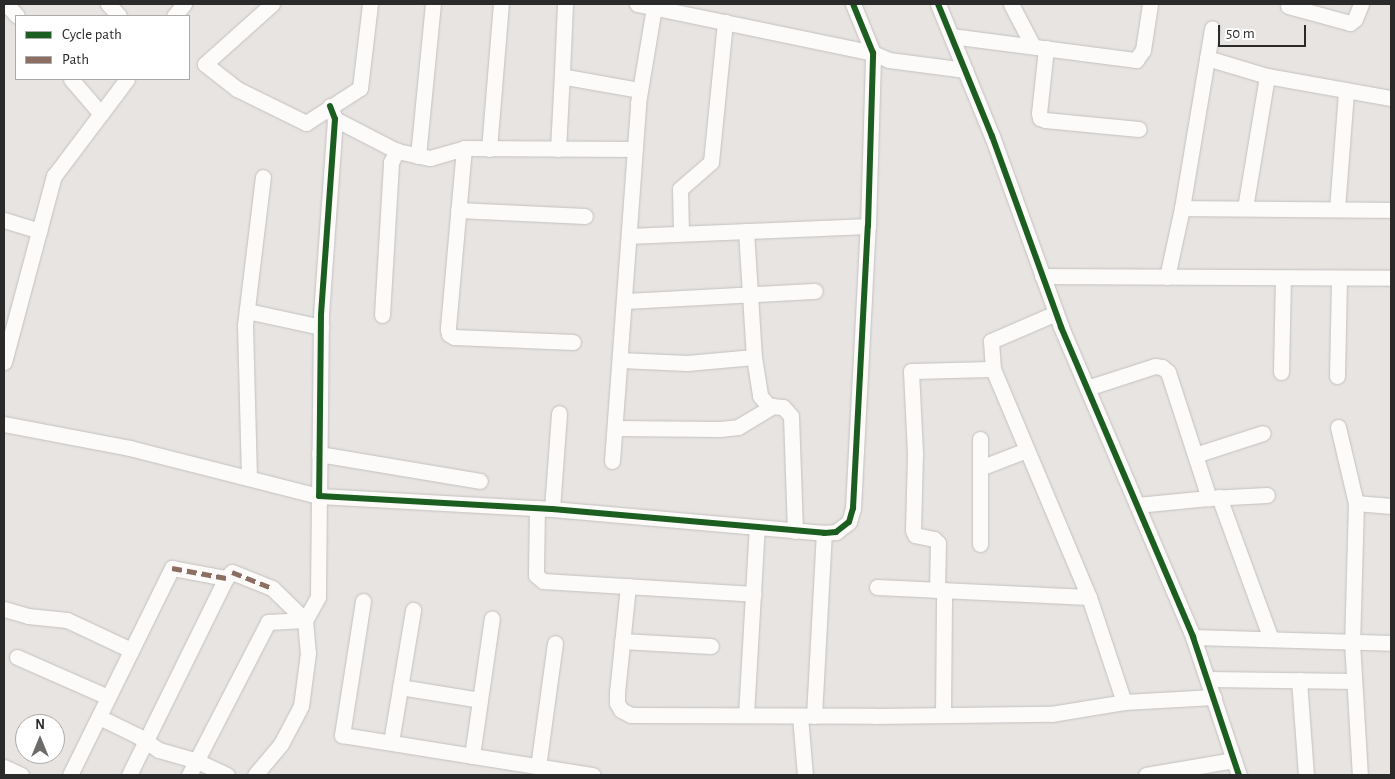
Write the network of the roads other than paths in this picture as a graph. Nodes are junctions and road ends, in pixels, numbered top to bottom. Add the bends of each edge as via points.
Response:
1 (6, 4) edge
2 (108, 4) edge
3 (184, 4) edge
4 (272, 4) edge
5 (370, 4) edge
6 (433, 4) edge
7 (501, 4) edge
8 (564, 4) edge
9 (637, 4) edge
10 (853, 4) edge
11 (938, 4) edge
12 (1011, 4) edge
13 (1150, 4) edge
14 (1361, 4) edge
15 (1288, 6) dead end
16 (654, 7) junction
17 (16, 15) edge
18 (118, 15) edge
19 (175, 15) edge
20 (725, 22) junction
21 (1212, 28) dead end
22 (951, 36) junction
23 (1040, 47) junction
24 (873, 53) junction
25 (1207, 58) junction
26 (965, 70) junction
27 (562, 73) junction
28 (1268, 76) junction
29 (72, 80) edge
30 (126, 80) edge
31 (640, 90) junction
32 (1346, 91) junction
33 (1391, 98) edge
34 (332, 113) junction
35 (101, 114) junction
36 (1139, 129) dead end
37 (464, 148) junction
38 (489, 149) junction
39 (558, 149) junction
40 (635, 149) junction
41 (397, 151) junction
42 (418, 156) junction
43 (263, 177) dead end
44 (1182, 208) junction
45 (1245, 208) junction
46 (1337, 209) junction
47 (458, 210) junction
48 (1391, 210) edge
49 (585, 216) dead end
50 (4, 220) edge
51 (868, 226) junction
52 (39, 231) junction
53 (746, 231) junction
54 (681, 233) junction
55 (629, 236) junction
56 (1042, 276) junction
57 (1167, 277) junction
58 (1283, 278) junction
59 (1339, 278) junction
60 (1391, 278) edge
61 (815, 291) dead end
62 (749, 294) junction
63 (624, 301) junction
64 (247, 311) junction
65 (1056, 313) junction
66 (382, 315) dead end
67 (321, 327) junction
68 (573, 342) dead end
69 (754, 358) junction
70 (4, 359) edge
71 (620, 360) junction
72 (993, 369) junction
73 (1281, 372) dead end
74 (1338, 376) dead end
75 (1087, 388) junction
76 (773, 406) junction
77 (559, 413) dead end
78 (4, 424) edge
79 (615, 428) junction
80 (1338, 428) dead end
81 (1263, 433) dead end
82 (980, 439) dead end
83 (1026, 450) junction
84 (319, 454) junction
85 (1196, 455) junction
86 (612, 461) dead end
87 (980, 468) junction
88 (249, 478) junction
89 (480, 482) dead end
90 (1268, 495) dead end
91 (319, 496) junction
92 (1214, 497) junction
93 (1356, 503) junction
94 (1137, 505) junction
95 (1391, 506) edge
96 (544, 509) junction
97 (757, 527) junction
98 (795, 531) junction
99 (824, 533) junction
100 (980, 544) dead end
101 (226, 578) junction
102 (628, 586) junction
103 (878, 587) dead end
104 (941, 590) junction
105 (754, 594) junction
106 (1089, 597) junction
107 (363, 602) dead end
108 (4, 609) edge
109 (413, 610) dead end
110 (492, 618) dead end
111 (305, 620) junction
112 (1193, 637) junction
113 (1270, 639) junction
114 (622, 641) junction
115 (555, 642) dead end
116 (1352, 642) junction
117 (1391, 643) edge
118 (711, 646) dead end
119 (131, 650) junction
120 (17, 657) dead end
121 (1208, 679) junction
122 (1298, 680) junction
123 (1354, 680) junction
124 (400, 687) junction
125 (108, 697) junction
126 (1214, 697) junction
127 (480, 700) junction
128 (1124, 702) junction
129 (746, 715) junction
130 (807, 716) junction
131 (943, 716) junction
132 (99, 717) junction
133 (144, 740) junction
134 (391, 742) junction
135 (472, 756) junction
136 (1234, 760) junction
137 (197, 761) junction
138 (4, 767) edge
139 (538, 767) junction
140 (22, 775) edge
141 (70, 775) edge
142 (129, 775) edge
143 (189, 775) edge
144 (227, 775) edge
145 (255, 775) edge
146 (586, 775) edge
147 (805, 775) edge
148 (1146, 775) edge
149 (1239, 775) edge
150 (1306, 775) edge
151 (1360, 775) edge

1 - 17 street
2 - 18 street
3 - 19 street
4 - 34 street via 205,64 237,89 306,123
5 - 34 street via 360,88
6 - 42 street
7 - 38 street
8 - 27 street
9 - 16 street
10 - 24 street
11 - 22 street
12 - 23 street
13 - 23 street via 1143,50 1136,60
14 - 15 street via 1350,23
16 - 20 street
16 - 31 street
20 - 24 street
20 - 54 street via 711,162 680,189
21 - 25 street
22 - 23 street
22 - 26 street
23 - 36 street via 1040,118
24 - 26 street via 889,60
24 - 51 street
25 - 28 street
25 - 44 street
26 - 56 street
27 - 31 street via 566,77
27 - 39 street
28 - 32 street
28 - 45 street
29 - 35 street
30 - 35 street
31 - 40 street
32 - 33 street
32 - 46 street
34 - 41 street
34 - 67 street
35 - 52 street via 54,176
37 - 38 street
37 - 42 street via 430,158
37 - 47 street
38 - 39 street
39 - 40 street
40 - 55 street
41 - 42 street
41 - 66 street via 391,162
43 - 64 street
44 - 45 street
44 - 57 street
45 - 46 street
46 - 48 street
47 - 49 street
47 - 68 street via 450,334 454,337
50 - 52 street
51 - 53 street
51 - 99 street via 853,508 844,527
52 - 70 street
53 - 54 street
53 - 62 street
54 - 55 street
55 - 63 street
56 - 57 street
56 - 65 street
57 - 58 street
58 - 59 street
58 - 73 street
59 - 60 street
59 - 74 street
61 - 62 street
62 - 63 street
62 - 69 street
63 - 71 street
64 - 67 street
64 - 88 street via 245,371
65 - 72 street via 991,341
65 - 75 street
67 - 84 street
69 - 71 street via 687,363
69 - 76 street via 760,396 762,401
71 - 79 street
72 - 83 street
72 - 104 street via 904,371 915,453 913,530 916,535 938,543
75 - 85 street via 1162,366 1168,372
75 - 94 street
76 - 79 street via 738,426 720,429
76 - 98 street via 783,407 791,416
77 - 96 street
78 - 88 street via 130,448
79 - 86 street
80 - 93 street
81 - 85 street
82 - 87 street
83 - 87 street
83 - 106 street
84 - 89 street
84 - 91 street
85 - 92 street
87 - 100 street
88 - 91 street
90 - 92 street
91 - 96 street
91 - 111 street via 318,597
92 - 94 street
92 - 113 street
93 - 95 street
93 - 116 street
94 - 112 street
96 - 97 street
96 - 102 street via 538,578 543,581
97 - 98 street
97 - 105 street
98 - 99 street
99 - 130 street
101 - 111 street via 232,572 272,588
101 - 119 street via 172,568
101 - 133 street
102 - 105 street
102 - 114 street
103 - 104 street
104 - 106 street
104 - 131 street
105 - 129 street
106 - 128 street
107 - 134 street via 342,735
108 - 119 street via 28,616 67,620
109 - 124 street
110 - 127 street
111 - 137 street via 268,622
111 - 145 street via 308,653 301,706 281,744
112 - 113 street
112 - 121 street
113 - 116 street
114 - 118 street
114 - 129 street via 617,692 621,710 643,716
115 - 139 street
116 - 117 street
116 - 123 street
119 - 125 street
120 - 125 street
121 - 122 street
121 - 126 street
122 - 123 street
122 - 150 street
123 - 151 street
124 - 127 street
124 - 134 street
125 - 132 street
126 - 128 street
126 - 136 street
127 - 135 street
128 - 131 street via 1052,714
129 - 130 street
130 - 131 street
130 - 147 street
132 - 133 street
132 - 141 street
133 - 137 street via 159,750
133 - 142 street
134 - 135 street
135 - 139 street
136 - 148 street
136 - 149 street
137 - 143 street
137 - 144 street
138 - 140 street
139 - 146 street

